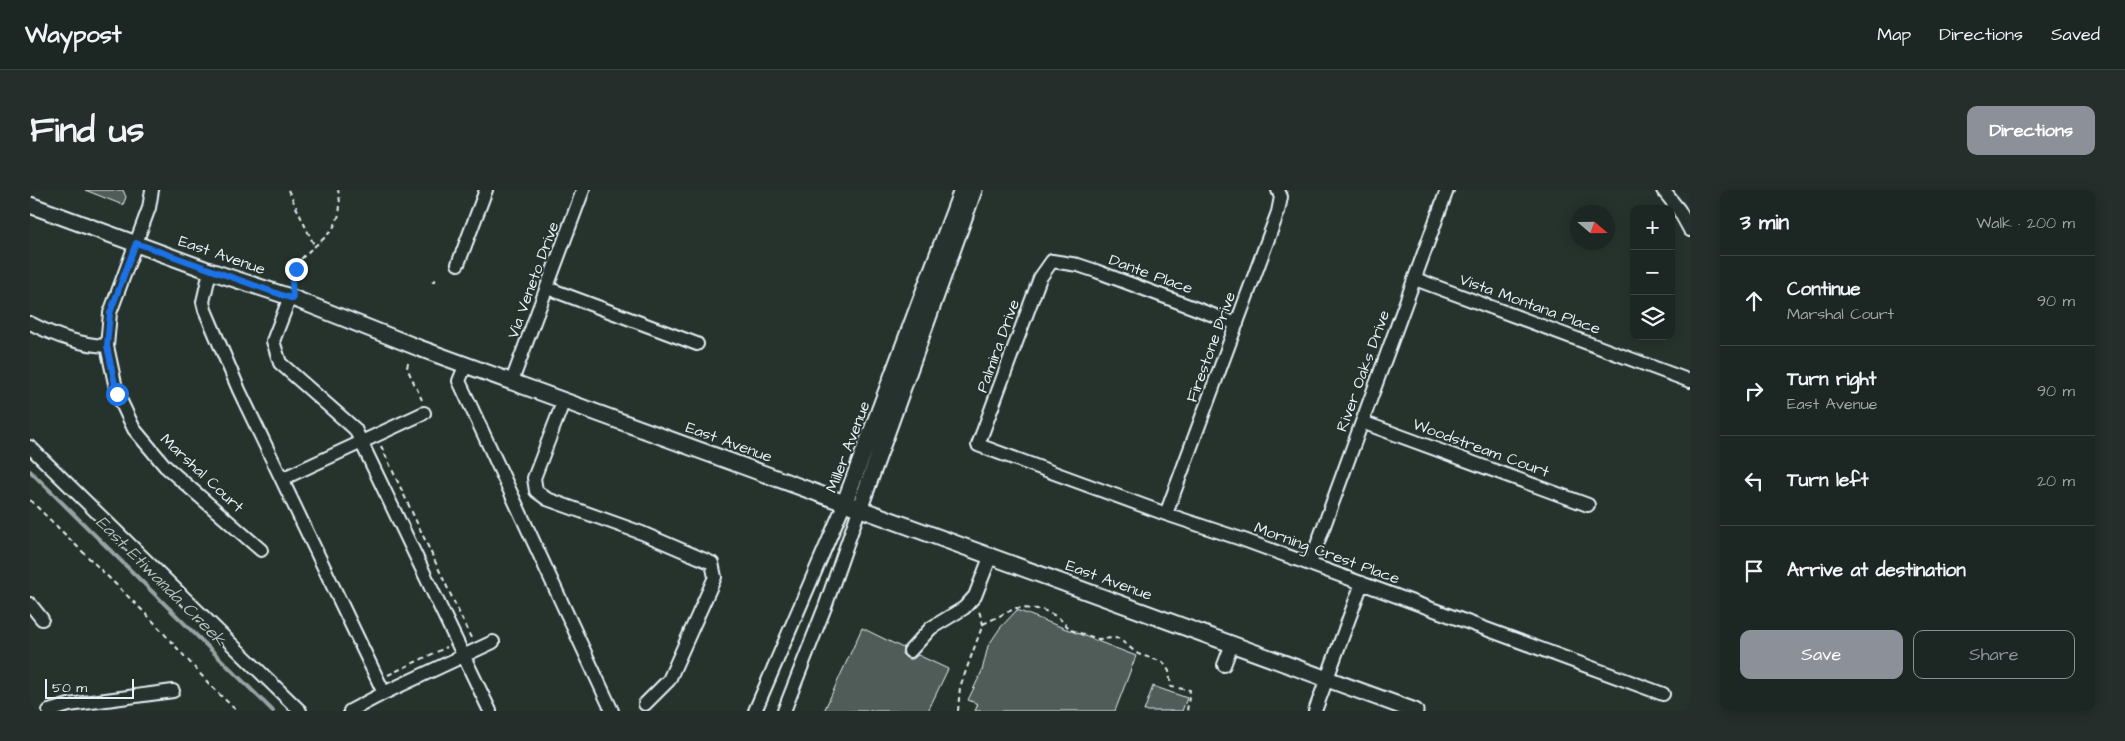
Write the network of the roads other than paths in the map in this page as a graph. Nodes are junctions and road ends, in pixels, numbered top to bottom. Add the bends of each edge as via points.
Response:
1 (152, 190) edge
2 (486, 190) edge
3 (583, 190) edge
4 (962, 190) edge
5 (974, 190) edge
6 (1447, 190) edge
7 (1663, 190) edge
8 (1279, 191) edge
9 (30, 205) edge
10 (1690, 230) edge
11 (136, 243) junction
12 (1052, 261) joint
13 (458, 264) dead end
14 (210, 270) junction
15 (1415, 279) junction
16 (547, 288) junction
17 (291, 298) junction
18 (30, 323) edge
19 (1237, 324) junction
20 (697, 344) dead end
21 (107, 346) junction
22 (466, 364) junction
23 (1689, 377) edge
24 (512, 381) junction
25 (564, 400) junction
26 (424, 413) road end
27 (1362, 422) junction
28 (361, 441) junction
29 (978, 445) joint
30 (30, 447) edge
31 (282, 479) junction
32 (853, 504) junction
33 (1588, 505) dead end
34 (1166, 514) junction
35 (262, 550) dead end
36 (991, 556) junction
37 (1310, 564) junction
38 (1362, 583) junction
39 (30, 604) edge
40 (42, 619) dead end
41 (494, 642) dead end
42 (1232, 644) junction
43 (910, 651) dead end
44 (464, 656) junction
45 (1224, 665) dead end
46 (1327, 679) junction
47 (173, 691) dead end
48 (384, 693) junction
49 (1663, 694) dead end
50 (645, 704) dead end
51 (49, 711) edge
52 (300, 711) edge
53 (350, 711) edge
54 (490, 711) edge
55 (612, 711) edge
56 (755, 711) edge
57 (784, 711) edge
58 (1315, 711) edge
59 (1415, 711) edge

1 - 11 street, Marshal Court via 151,202
2 - 13 street
3 - 16 street, Via Veneto Drive
4 - 32 main road, Miller Avenue
5 - 32 main road, Miller Avenue
6 - 15 street, River Oaks Drive
7 - 10 street
8 - 19 street, Firestone Drive via 1280,204
9 - 11 main road, East Avenue
11 - 14 main road, East Avenue
11 - 21 street, Marshal Court via 110,313
12 - 19 street, Dante Place via 1096,271
12 - 29 street, Palmira Drive via 1040,278
14 - 17 main road, East Avenue
14 - 31 street via 204,310
15 - 23 street, Vista Montana Place
15 - 27 street, River Oaks Drive
16 - 20 street
16 - 24 street, Via Veneto Drive
17 - 22 main road, East Avenue
17 - 28 street via 274,341 280,363 347,421
18 - 21 street via 56,336
19 - 34 street, Firestone Drive
21 - 35 street, Marshal Court via 117,394 134,429 165,466
22 - 24 main road, East Avenue
22 - 55 street via 459,381
24 - 25 main road, East Avenue
25 - 32 main road, East Avenue
25 - 50 street via 534,478 536,491 547,499 642,533 712,563 715,577 669,680
26 - 28 street
27 - 33 street, Woodstream Court
27 - 37 street, River Oaks Drive
28 - 31 street
28 - 44 street
29 - 34 street, Morning Crest Place
30 - 52 street
31 - 48 street
32 - 36 main road, East Avenue
32 - 56 street, Miller Avenue
32 - 57 street, Miller Avenue via 825,607
34 - 37 street, Morning Crest Place
36 - 42 main road, East Avenue
36 - 43 street via 975,596 964,608 931,628
37 - 38 street, Morning Crest Place
38 - 46 street
38 - 49 street, Morning Crest Place
39 - 40 street
41 - 44 street
42 - 45 street
42 - 46 main road, East Avenue
44 - 48 street
44 - 54 street
46 - 58 street
46 - 59 main road, East Avenue
47 - 51 street
48 - 53 street

